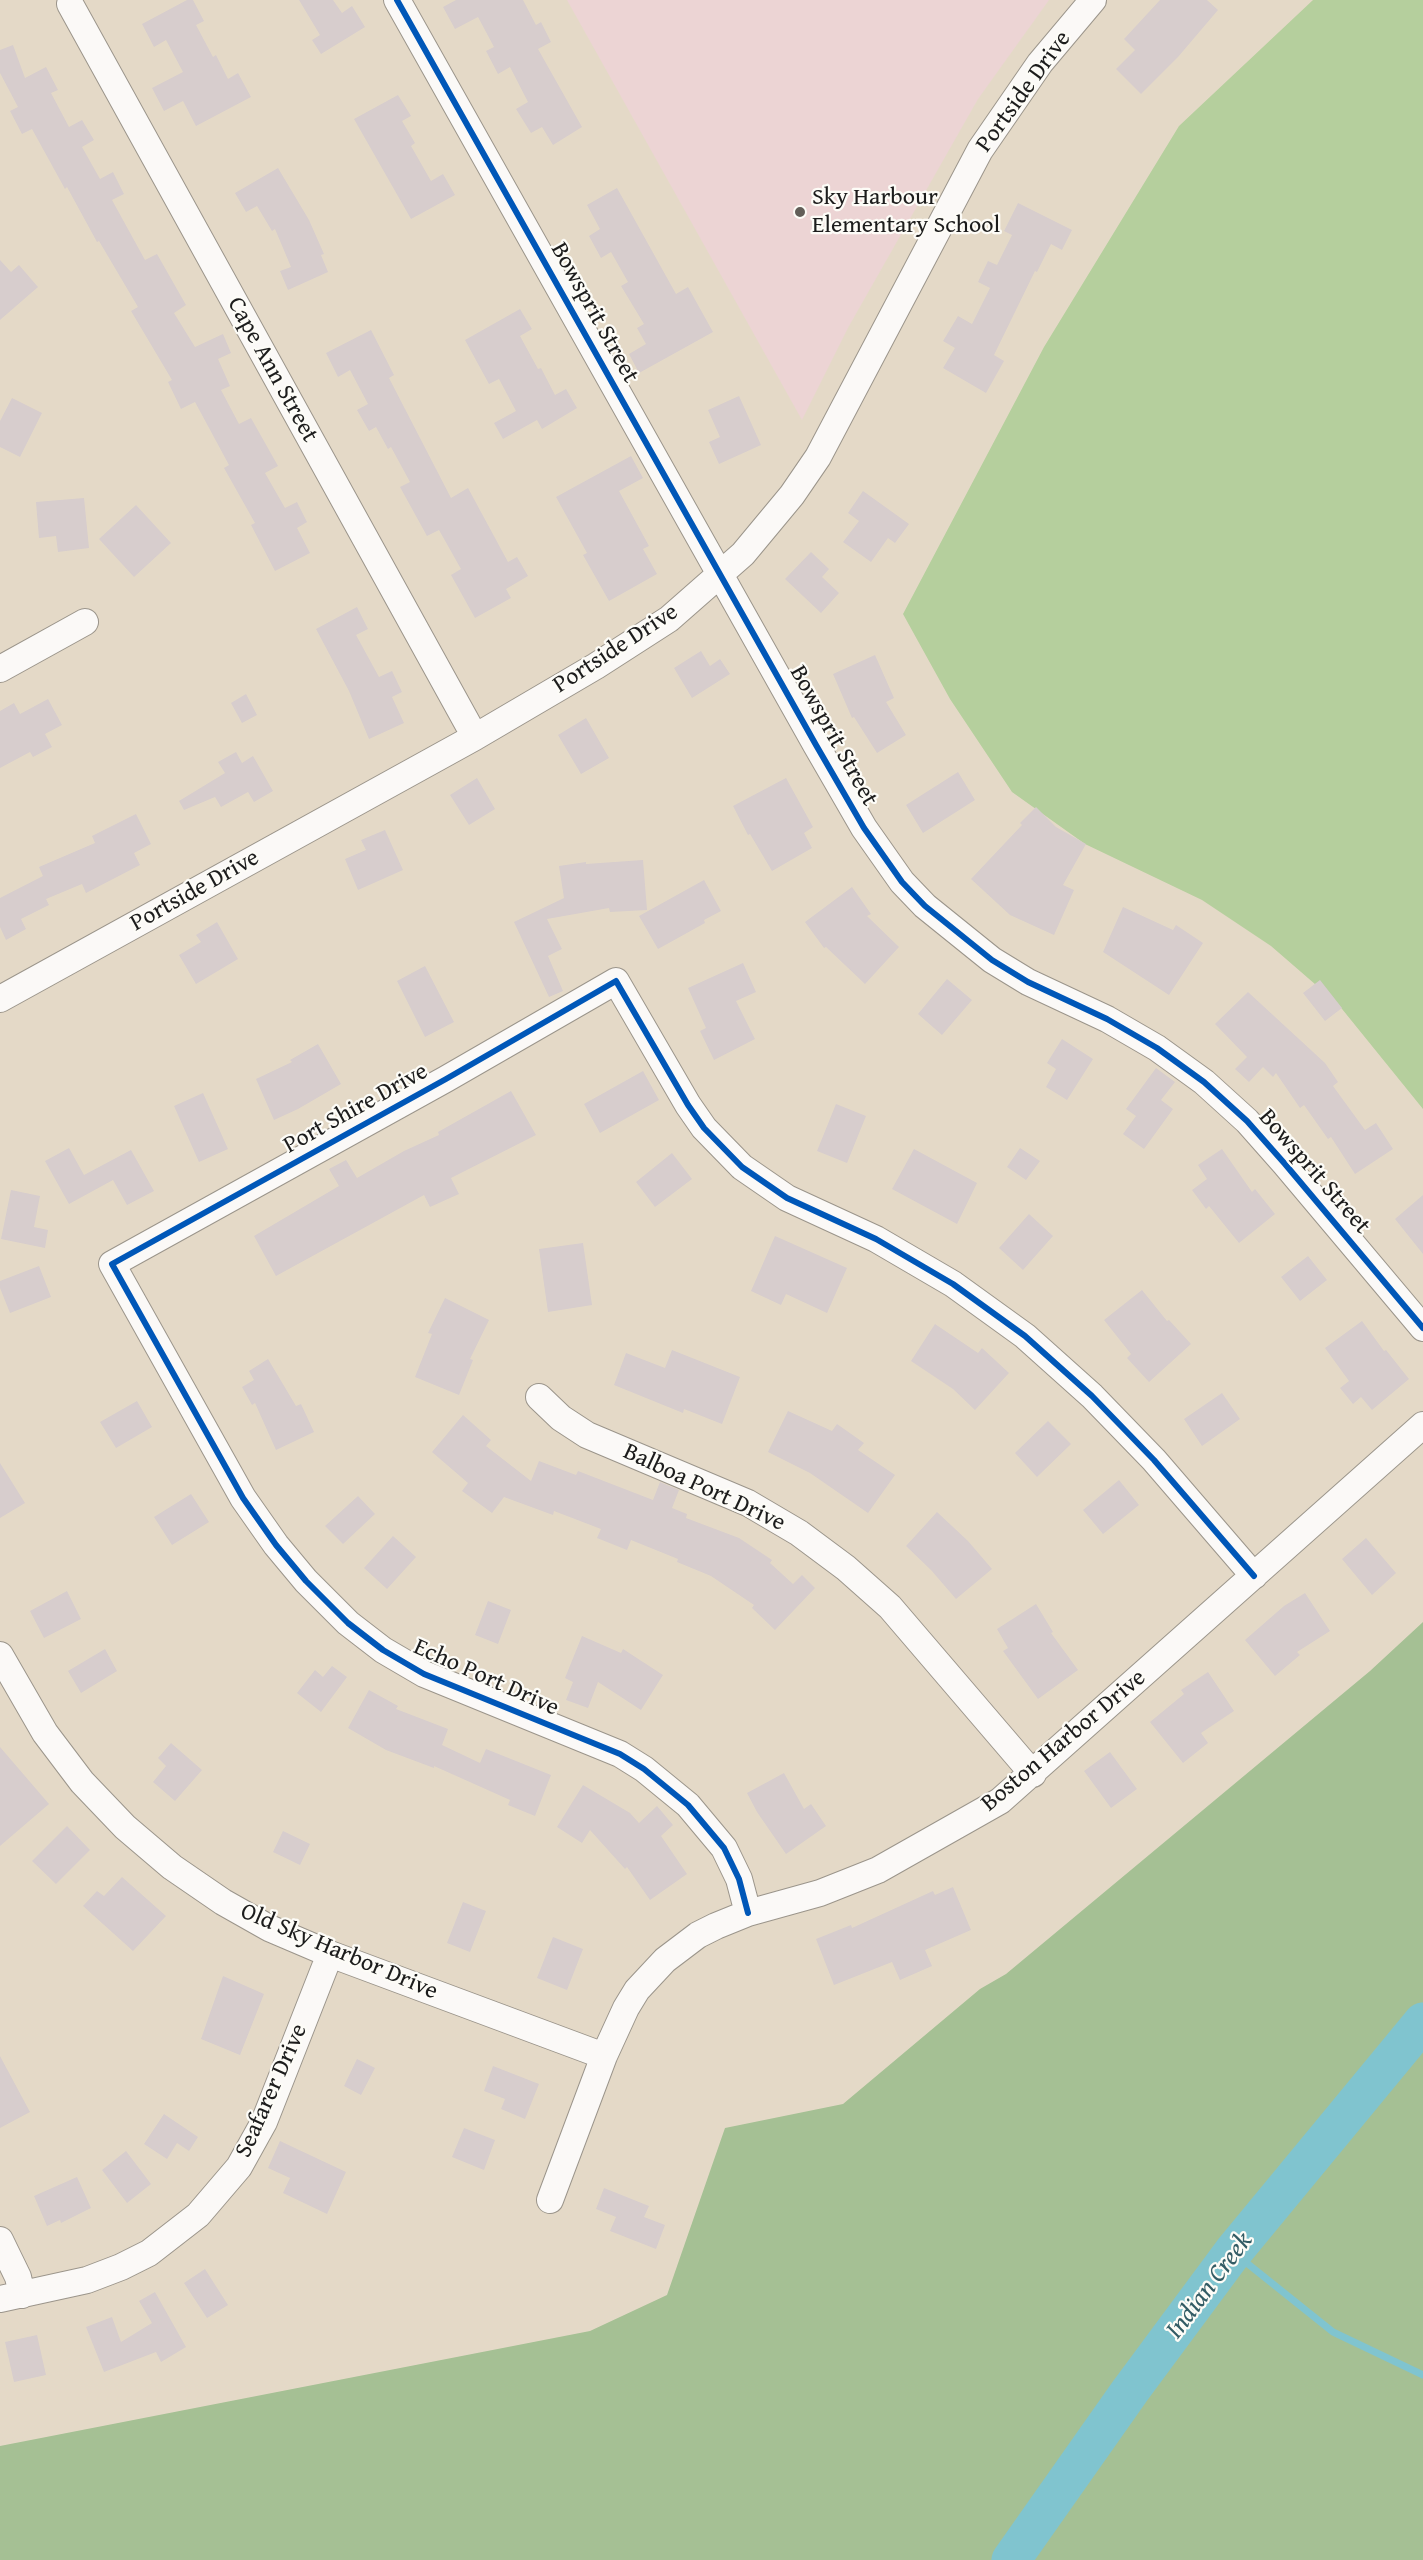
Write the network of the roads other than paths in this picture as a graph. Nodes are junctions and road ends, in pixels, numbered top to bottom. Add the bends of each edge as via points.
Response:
1 (396, 0) edge
2 (1093, 0) edge
3 (70, 4) dead end
4 (720, 575) junction
5 (85, 622) dead end
6 (0, 669) edge
7 (475, 737) junction
8 (0, 999) edge
9 (111, 1264) joint
10 (1423, 1328) edge
11 (539, 1397) dead end
12 (1423, 1425) edge
13 (1254, 1576) junction
14 (0, 1655) edge
15 (1032, 1774) junction
16 (748, 1914) junction
17 (330, 1954) junction
18 (604, 2056) junction
19 (550, 2200) dead end
20 (0, 2240) edge
21 (11, 2297) edge

1 - 4 street, Bowsprit Street
2 - 4 street, Portside Drive via 1040,63 980,150 818,457 792,495 743,554
3 - 7 street, Cape Ann Street
4 - 7 street, Portside Drive via 648,634
4 - 10 street, Bowsprit Street via 864,828 902,882 925,906 992,960 1028,982 1107,1019 1204,1082 1278,1155
5 - 6 street
7 - 8 street, Portside Drive
9 - 13 street, Port Shire Drive via 616,981 688,1105 742,1167 787,1198 876,1239 953,1284 1025,1336 1092,1396 1154,1460
9 - 16 street, Echo Port Drive via 243,1498 306,1581 348,1623 424,1674 620,1754 644,1769 688,1804 724,1848 739,1879
11 - 15 street, Balboa Port Drive via 587,1435 748,1503 799,1533 846,1568 890,1607
12 - 13 street, Boston Harbor Drive
13 - 15 street, Boston Harbor Drive
14 - 17 street, Old Sky Harbor Drive via 45,1733 82,1782 125,1827 172,1867 223,1902 269,1928
15 - 16 street, Boston Harbor Drive via 1000,1801 878,1870 820,1893
16 - 18 street, Boston Harbor Drive via 698,1935 665,1960 632,1999
17 - 18 street, Old Sky Harbor Drive
17 - 21 street, Seafarer Drive via 264,2122 220,2192 149,2253 87,2280
18 - 19 street, Boston Harbor Drive
20 - 21 street via 18,2277

